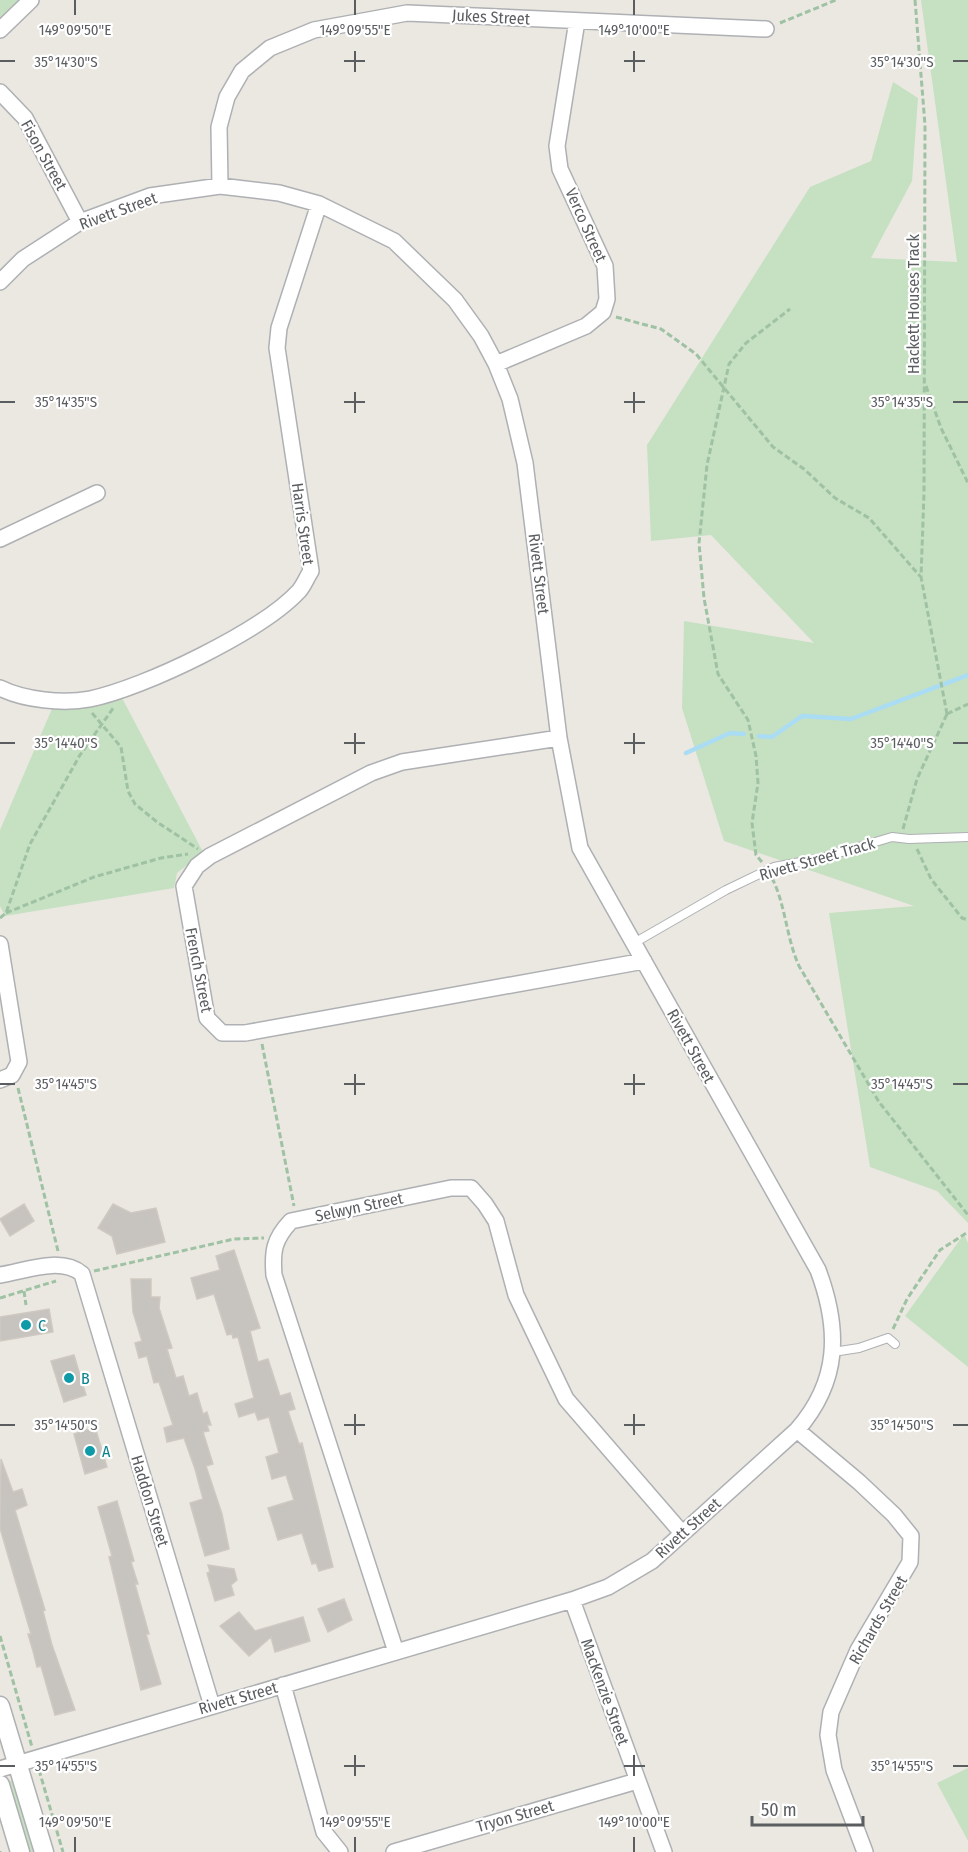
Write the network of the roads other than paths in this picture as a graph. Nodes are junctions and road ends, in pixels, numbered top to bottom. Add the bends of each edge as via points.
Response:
1 (31, 0) edge
2 (407, 7) edge
3 (577, 21) junction
4 (766, 29) road end
5 (0, 30) edge
6 (0, 92) edge
7 (220, 186) junction
8 (319, 204) junction
9 (80, 222) junction
10 (0, 282) edge
11 (496, 364) junction
12 (98, 493) dead end
13 (0, 539) edge
14 (0, 688) edge
15 (559, 738) junction
16 (968, 837) edge
17 (634, 943) junction
18 (0, 944) edge
19 (644, 962) junction
20 (7, 1076) edge
21 (0, 1275) edge
22 (891, 1341) road end
23 (833, 1352) junction
24 (797, 1430) junction
25 (682, 1533) junction
26 (572, 1600) junction
27 (396, 1652) junction
28 (282, 1685) junction
29 (212, 1706) junction
30 (1, 1714) edge
31 (9, 1766) edge
32 (637, 1780) junction
33 (0, 1785) edge
34 (447, 1845) edge
35 (20, 1852) edge
36 (44, 1852) edge
37 (340, 1852) edge
38 (394, 1852) edge
39 (664, 1852) edge
40 (865, 1852) edge

1 - 5 street
2 - 3 street, Jukes Street
2 - 7 street, Jukes Street via 314,30 270,48 242,71 227,97 219,127
3 - 4 street, Jukes Street
3 - 11 street, Verco Street via 557,146 560,169 605,266 607,298 603,312 586,327
6 - 9 street, Fison Street via 25,118
7 - 8 street, Rivett Street via 279,193
7 - 9 street, Rivett Street via 150,196
8 - 11 street, Rivett Street via 394,241 425,268 456,300
8 - 14 street, Harris Street via 279,328 277,348 311,571 302,589 216,648 127,687 81,700 30,697
9 - 10 street, Rivett Street via 23,259
11 - 15 street, Rivett Street via 510,399 525,463
12 - 13 street
15 - 17 street, Rivett Street via 580,848
15 - 19 street, French Street via 402,762 371,773 210,856 184,886 207,1018 222,1033 259,1031
16 - 17 lane, Rivett Street Track via 892,837 768,870
17 - 19 street, Rivett Street
18 - 20 street via 19,1062
19 - 23 street, Rivett Street via 818,1270 828,1297
21 - 29 street, Haddon Street via 61,1264 82,1274
22 - 23 lane
23 - 24 street, Rivett Street via 820,1395
24 - 25 street, Rivett Street
24 - 40 street, Richards Street via 859,1482 910,1536 910,1562 858,1650 831,1712 828,1735 834,1770
25 - 26 street, Rivett Street via 652,1561 608,1587
25 - 27 street, Selwyn Street via 566,1399 516,1295 496,1221 471,1188 451,1188 291,1221 272,1252 274,1275
26 - 27 street, Rivett Street
26 - 32 street, MacKenzie Street
27 - 28 street, Rivett Street
28 - 29 street, Rivett Street
28 - 37 street via 324,1832
29 - 31 street, Rivett Street
30 - 31 street
31 - 36 street
32 - 34 street, Tryon Street
32 - 39 street, MacKenzie Street
33 - 35 street
34 - 38 street, Tryon Street

